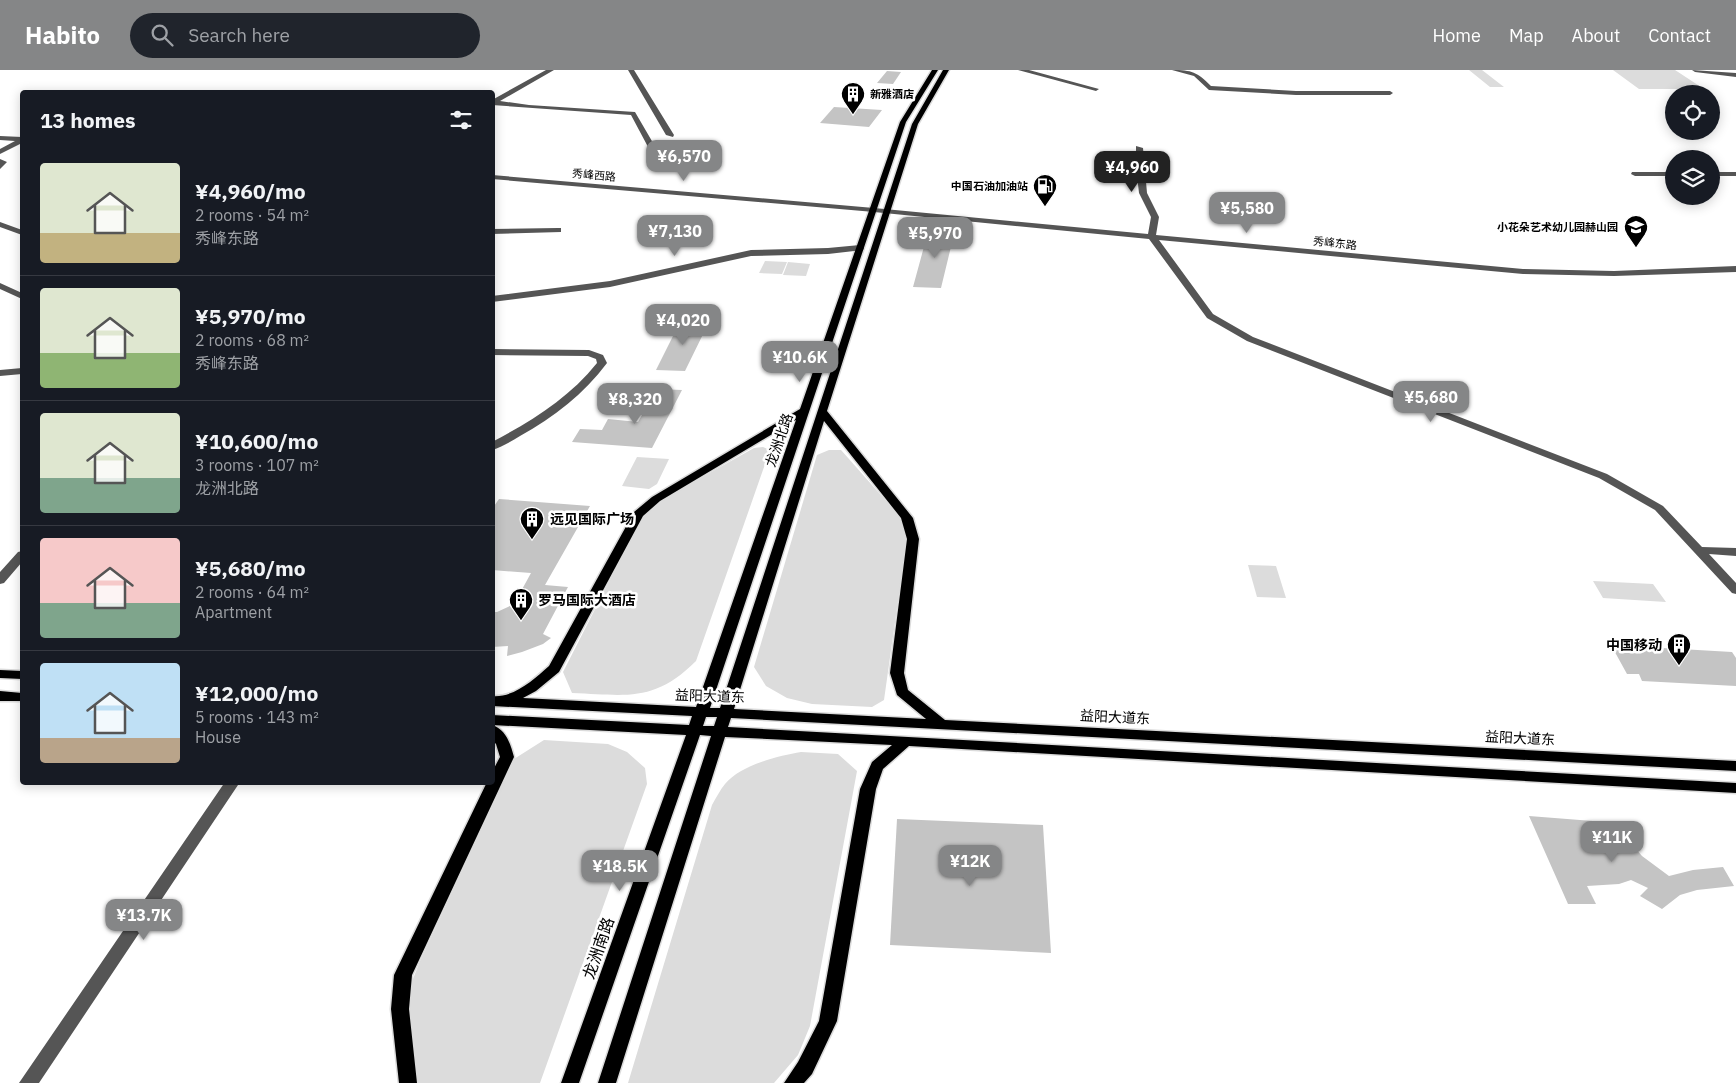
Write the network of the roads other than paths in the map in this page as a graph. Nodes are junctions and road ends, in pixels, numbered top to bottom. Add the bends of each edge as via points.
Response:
1 (551, 70) edge
2 (631, 70) edge
3 (935, 70) edge
4 (946, 70) edge
5 (1021, 70) edge
6 (1175, 70) edge
7 (1696, 70) edge
8 (1736, 76) edge
9 (1096, 89) dead end
10 (1390, 93) dead end
11 (495, 101) edge
12 (495, 102) edge
13 (670, 135) dead end
14 (0, 138) edge
15 (20, 140) edge
16 (20, 141) edge
17 (1139, 148) dead end
18 (1, 150) edge
19 (20, 151) edge
20 (659, 160) dead end
21 (0, 161) edge
22 (0, 167) edge
23 (1635, 174) dead end
24 (1665, 174) edge
25 (1720, 174) edge
26 (1736, 174) edge
27 (495, 178) edge
28 (874, 210) junction
29 (886, 211) junction
30 (0, 224) edge
31 (558, 230) dead end
32 (20, 232) edge
33 (495, 232) edge
34 (1152, 237) junction
35 (860, 248) junction
36 (1736, 269) edge
37 (0, 286) edge
38 (20, 295) edge
39 (495, 299) edge
40 (495, 352) edge
41 (20, 371) edge
42 (0, 372) edge
43 (803, 411) junction
44 (822, 411) junction
45 (495, 445) edge
46 (1699, 550) junction
47 (1736, 552) edge
48 (20, 557) edge
49 (0, 580) edge
50 (1736, 590) edge
51 (0, 674) edge
52 (20, 675) edge
53 (0, 696) edge
54 (20, 697) edge
55 (499, 701) edge
56 (701, 712) junction
57 (727, 712) junction
58 (495, 720) edge
59 (941, 724) junction
60 (694, 729) junction
61 (721, 731) junction
62 (495, 734) edge
63 (906, 741) junction
64 (1736, 766) edge
65 (495, 781) edge
66 (231, 785) edge
67 (493, 785) edge
68 (1736, 788) edge
69 (28, 1083) edge
70 (408, 1083) edge
71 (570, 1083) edge
72 (607, 1083) edge
73 (793, 1083) edge

1 - 11 street
2 - 13 street
3 - 28 main road, 龙洲北路 via 903,122
4 - 29 main road via 915,124
5 - 9 street
6 - 10 street via 1196,75 1209,88 1296,93
7 - 8 street
12 - 20 street via 634,113
14 - 15 street
16 - 18 street
17 - 34 street via 1146,206 1155,216
18 - 19 street
21 - 22 street via 3,162
23 - 24 street
25 - 26 street
27 - 28 street, 秀峰西路
28 - 29 street, 秀峰东路
28 - 35 main road, 龙洲北路
29 - 34 street, 秀峰东路
29 - 44 main road
30 - 32 street
31 - 33 street
34 - 36 street, 秀峰东路 via 1547,274 1618,275
34 - 46 street via 1210,316 1250,339 1603,476 1659,508
35 - 39 street via 751,253 610,284
35 - 43 main road, 龙洲北路
37 - 38 street
40 - 45 street via 589,353 600,357 602,363 574,395 533,425
41 - 42 street
43 - 55 main road via 656,499 638,514 554,669 531,688
43 - 56 main road, 龙洲北路
44 - 57 main road
44 - 59 main road via 907,518 913,539 897,673 902,692
46 - 47 street
46 - 50 street
48 - 49 street
51 - 52 main road
53 - 54 main road
55 - 56 main road, 益阳大道东
56 - 57 main road, 益阳大道东
56 - 60 main road, 龙洲南路
57 - 59 main road, 益阳大道东
57 - 61 main road
58 - 60 main road
59 - 64 main road, 益阳大道东
60 - 61 main road
60 - 71 main road, 龙洲南路
61 - 63 main road
61 - 72 main road
62 - 65 main road via 503,743 507,756
63 - 68 main road
63 - 73 main road via 877,766 868,789 828,1021 805,1068
66 - 69 street
67 - 70 main road via 403,975 400,1009

